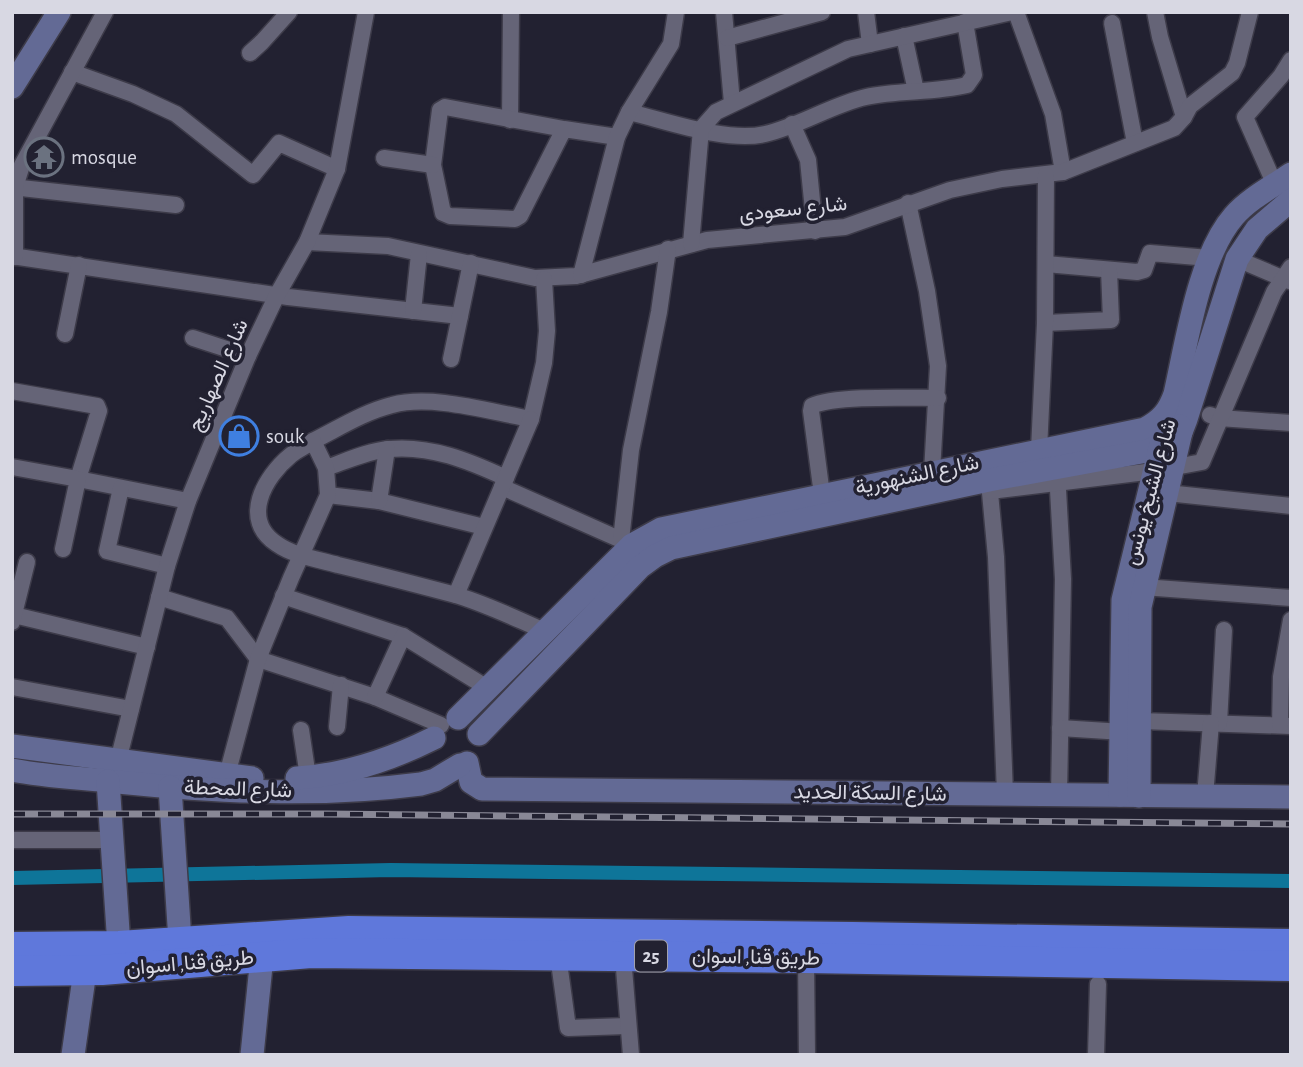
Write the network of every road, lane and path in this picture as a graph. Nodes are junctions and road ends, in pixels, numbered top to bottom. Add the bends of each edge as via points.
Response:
1 (42, 12) edge
2 (59, 12) edge
3 (105, 12) edge
4 (289, 12) edge
5 (366, 12) edge
6 (511, 12) edge
7 (676, 12) edge
8 (724, 12) edge
9 (822, 12) edge
10 (866, 12) edge
11 (1014, 12) edge
12 (1155, 12) edge
13 (1250, 12) edge
14 (965, 22) junction
15 (1112, 23) dead end
16 (904, 36) junction
17 (727, 38) junction
18 (870, 44) junction
19 (250, 52) dead end
20 (12, 60) edge
21 (1291, 60) edge
22 (72, 72) junction
23 (12, 87) edge
24 (916, 91) junction
25 (732, 103) junction
26 (629, 113) junction
27 (1184, 117) junction
28 (510, 120) junction
29 (792, 124) junction
30 (564, 129) junction
31 (701, 129) junction
32 (617, 137) junction
33 (1135, 144) junction
34 (384, 158) dead end
35 (433, 166) junction
36 (337, 169) junction
37 (1063, 172) junction
38 (1046, 175) junction
39 (1286, 186) edge
40 (14, 187) edge
41 (908, 203) junction
42 (176, 205) dead end
43 (816, 231) junction
44 (307, 242) junction
45 (691, 244) junction
46 (668, 250) junction
47 (419, 254) junction
48 (14, 257) edge
49 (1209, 258) junction
50 (1237, 259) junction
51 (471, 263) junction
52 (1046, 264) junction
53 (79, 265) junction
54 (1109, 270) junction
55 (580, 275) junction
56 (1287, 276) edge
57 (544, 279) junction
58 (276, 295) junction
59 (413, 311) junction
60 (460, 316) junction
61 (1045, 323) junction
62 (65, 334) dead end
63 (193, 338) dead end
64 (248, 356) junction
65 (451, 359) dead end
66 (12, 391) edge
67 (937, 398) junction
68 (1170, 409) junction
69 (1214, 417) junction
70 (531, 419) junction
71 (1291, 423) edge
72 (1181, 432) junction
73 (313, 441) junction
74 (1160, 446) junction
75 (387, 449) junction
76 (1039, 450) junction
77 (12, 467) edge
78 (326, 468) junction
79 (1163, 470) junction
80 (932, 472) junction
81 (1058, 474) junction
82 (78, 479) junction
83 (504, 482) junction
84 (989, 485) junction
85 (121, 488) junction
86 (1167, 493) junction
87 (328, 495) junction
88 (822, 495) junction
89 (188, 501) junction
90 (379, 501) junction
91 (1291, 506) edge
92 (484, 527) junction
93 (627, 542) junction
94 (63, 549) dead end
95 (301, 555) junction
96 (27, 562) dead end
97 (167, 566) junction
98 (1143, 587) junction
99 (456, 595) junction
100 (283, 596) junction
101 (159, 597) junction
102 (1291, 598) edge
103 (13, 619) edge
104 (1291, 620) edge
105 (1224, 630) dead end
106 (547, 632) junction
107 (403, 636) junction
108 (146, 647) junction
109 (258, 659) junction
110 (1286, 677) edge
111 (341, 685) junction
112 (12, 687) edge
113 (489, 689) junction
114 (375, 697) junction
115 (131, 709) junction
116 (1215, 723) junction
117 (1131, 726) junction
118 (1285, 726) edge
119 (337, 727) dead end
120 (444, 727) junction
121 (1060, 728) junction
122 (301, 730) dead end
123 (479, 734) junction
124 (12, 746) edge
125 (463, 764) junction
126 (12, 770) edge
127 (113, 771) junction
128 (227, 775) junction
129 (309, 778) junction
130 (170, 787) junction
131 (1005, 794) junction
132 (1059, 795) junction
133 (1130, 795) junction
134 (1205, 796) junction
135 (1291, 797) edge
136 (112, 839) junction
137 (12, 840) edge
138 (179, 927) junction
139 (119, 932) junction
140 (1291, 944) edge
141 (12, 947) edge
142 (558, 955) junction
143 (262, 956) junction
144 (623, 956) junction
145 (806, 958) junction
146 (1291, 966) edge
147 (12, 971) edge
148 (85, 971) junction
149 (1098, 984) dead end
150 (627, 1026) junction
151 (73, 1055) edge
152 (251, 1055) edge
153 (631, 1055) edge
154 (807, 1055) edge
155 (1096, 1055) edge

1 - 20 street
2 - 23 street
3 - 22 street
4 - 19 street
5 - 36 street, شارع الصهاريج
6 - 28 street
7 - 26 street via 671,44
8 - 17 street
9 - 17 street
10 - 18 street
11 - 14 street
11 - 37 street via 1053,114
12 - 27 street
13 - 27 street, شارع سعودى via 1235,68 1190,106
14 - 16 street
14 - 24 street via 973,79 962,86
15 - 33 street
16 - 18 street
16 - 24 street
17 - 25 street
18 - 25 street via 832,55
21 - 39 street via 1245,117
22 - 36 street via 177,114 253,175 279,143
22 - 40 street
24 - 29 street via 866,97
25 - 31 street via 708,118
26 - 31 street
26 - 32 street
27 - 33 street, شارع سعودى via 1174,128
28 - 30 street
28 - 35 street via 445,107 440,110
29 - 31 street via 753,136 732,137
29 - 43 street via 808,160
30 - 32 street
30 - 35 street via 524,210 515,219 443,213
31 - 45 street
32 - 55 street
33 - 37 street, شارع سعودى
34 - 35 street
36 - 44 street, شارع الصهاريج
37 - 38 street, شارع سعودى
38 - 41 street, شارع سعودى via 978,183
38 - 52 street
39 - 49 street via 1254,197 1235,214
39 - 50 street
40 - 42 street
40 - 48 street
41 - 43 street, شارع سعودى via 845,227
41 - 67 street via 935,338
43 - 45 street, شارع سعودى
44 - 47 street, شارع سعودى via 388,246
44 - 58 street, شارع الصهاريج
45 - 46 street, شارع سعودى
46 - 55 street, شارع سعودى
46 - 93 street via 631,450
47 - 51 street, شارع سعودى
47 - 59 street
48 - 53 street
49 - 54 street via 1152,252 1143,272
49 - 68 street
50 - 56 street
50 - 72 street
51 - 57 street, شارع سعودى
51 - 60 street
52 - 54 street
52 - 61 street
53 - 58 street
53 - 62 street
54 - 61 street via 1111,320
55 - 57 street, شارع سعودى
56 - 69 street
57 - 70 street via 547,331
58 - 59 street
58 - 64 street, شارع الصهاريج
59 - 60 street
60 - 65 street
61 - 76 street
63 - 64 street
64 - 89 street, شارع الصهاريج
66 - 82 street via 97,406
67 - 80 street
67 - 88 street via 813,406
68 - 72 street, شارع الشيخ يونس
68 - 74 street, شارع الشيخ يونس
68 - 76 street, شارع الشنهورية via 1145,429
69 - 71 street
69 - 79 street via 1202,462
70 - 73 street via 438,403 393,404
70 - 83 street
72 - 74 street, شارع الشنهورية
72 - 79 street, شارع الشيخ يونس
73 - 78 street
73 - 95 street via 275,471 257,506 265,534
74 - 79 street, شارع الشيخ يونس
74 - 81 street, شارع الشنهورية
75 - 78 street
75 - 83 street via 416,448 444,454 470,462
75 - 90 street
76 - 80 street, شارع الشنهورية
77 - 82 street
78 - 87 street
79 - 81 street
79 - 86 street, شارع الشيخ يونس
79 - 117 street, شارع الشيخ يونس via 1123,600
80 - 88 street, شارع الشنهورية
81 - 84 street, شارع الشنهورية
81 - 121 street via 1063,579
82 - 85 street
82 - 94 street
83 - 92 street
83 - 93 street
84 - 123 street, شارع الشنهورية via 671,548 640,568
84 - 131 street
85 - 89 street
85 - 97 street via 107,551
86 - 91 street
86 - 98 street, شارع الشيخ يونس
87 - 90 street
87 - 95 street
88 - 93 street, شارع الشنهورية via 668,527
89 - 97 street, شارع الصهاريج
90 - 92 street
92 - 99 street
93 - 106 street, شارع الشنهورية
95 - 99 street
95 - 100 street
96 - 103 street
97 - 101 street, شارع الصهاريج
98 - 102 street
98 - 117 street, شارع الشيخ يونس
99 - 106 street
100 - 107 street
100 - 109 street
101 - 108 street, شارع الصهاريج
101 - 109 street via 227,618
103 - 108 street
104 - 110 street
105 - 116 street
106 - 113 street, شارع الشنهورية
107 - 113 street
107 - 114 street
108 - 115 street, شارع الصهاريج
109 - 111 street
109 - 128 street
110 - 118 street
111 - 114 street
111 - 119 street
112 - 115 street
113 - 120 street, شارع الشنهورية
114 - 120 street
115 - 127 street, شارع الصهاريج
116 - 117 street
116 - 118 street
116 - 134 street
117 - 121 street
117 - 133 street, شارع الشيخ يونس
120 - 123 street via 469,722
120 - 125 street via 433,746 446,763
120 - 129 street, شارع المحطة via 404,753
121 - 132 street
122 - 129 street
123 - 125 street via 480,748
124 - 127 street, شارع المحطة
125 - 130 street, شارع المحطة via 421,784 375,789
125 - 131 street, شارع السكة الحديد via 471,782 482,789
126 - 127 street, شارع المحطة via 65,778
127 - 128 street, شارع المحطة
127 - 130 street, شارع المحطة
127 - 136 street
128 - 129 street, شارع المحطة
130 - 138 street
131 - 132 street, شارع السكة الحديد
132 - 133 street, شارع السكة الحديد
133 - 134 street, شارع السكة الحديد
134 - 135 street, شارع السكة الحديد
136 - 137 street
136 - 139 street
138 - 139 highway, طريق قنا, اسوان / 25
138 - 140 highway, طريق قنا, اسوان / 25
139 - 141 highway, طريق قنا, اسوان / 25
142 - 143 highway, طريق قنا, اسوان / 25
142 - 144 highway, طريق قنا, اسوان / 25
142 - 150 street via 568,1028
143 - 148 highway, طريق قنا, اسوان / 25
143 - 152 street
144 - 145 highway, طريق قنا, اسوان / 25
144 - 150 street
145 - 146 highway, طريق قنا, اسوان / 25
145 - 154 street
147 - 148 highway, طريق قنا, اسوان / 25
148 - 151 street
149 - 155 street
150 - 153 street

